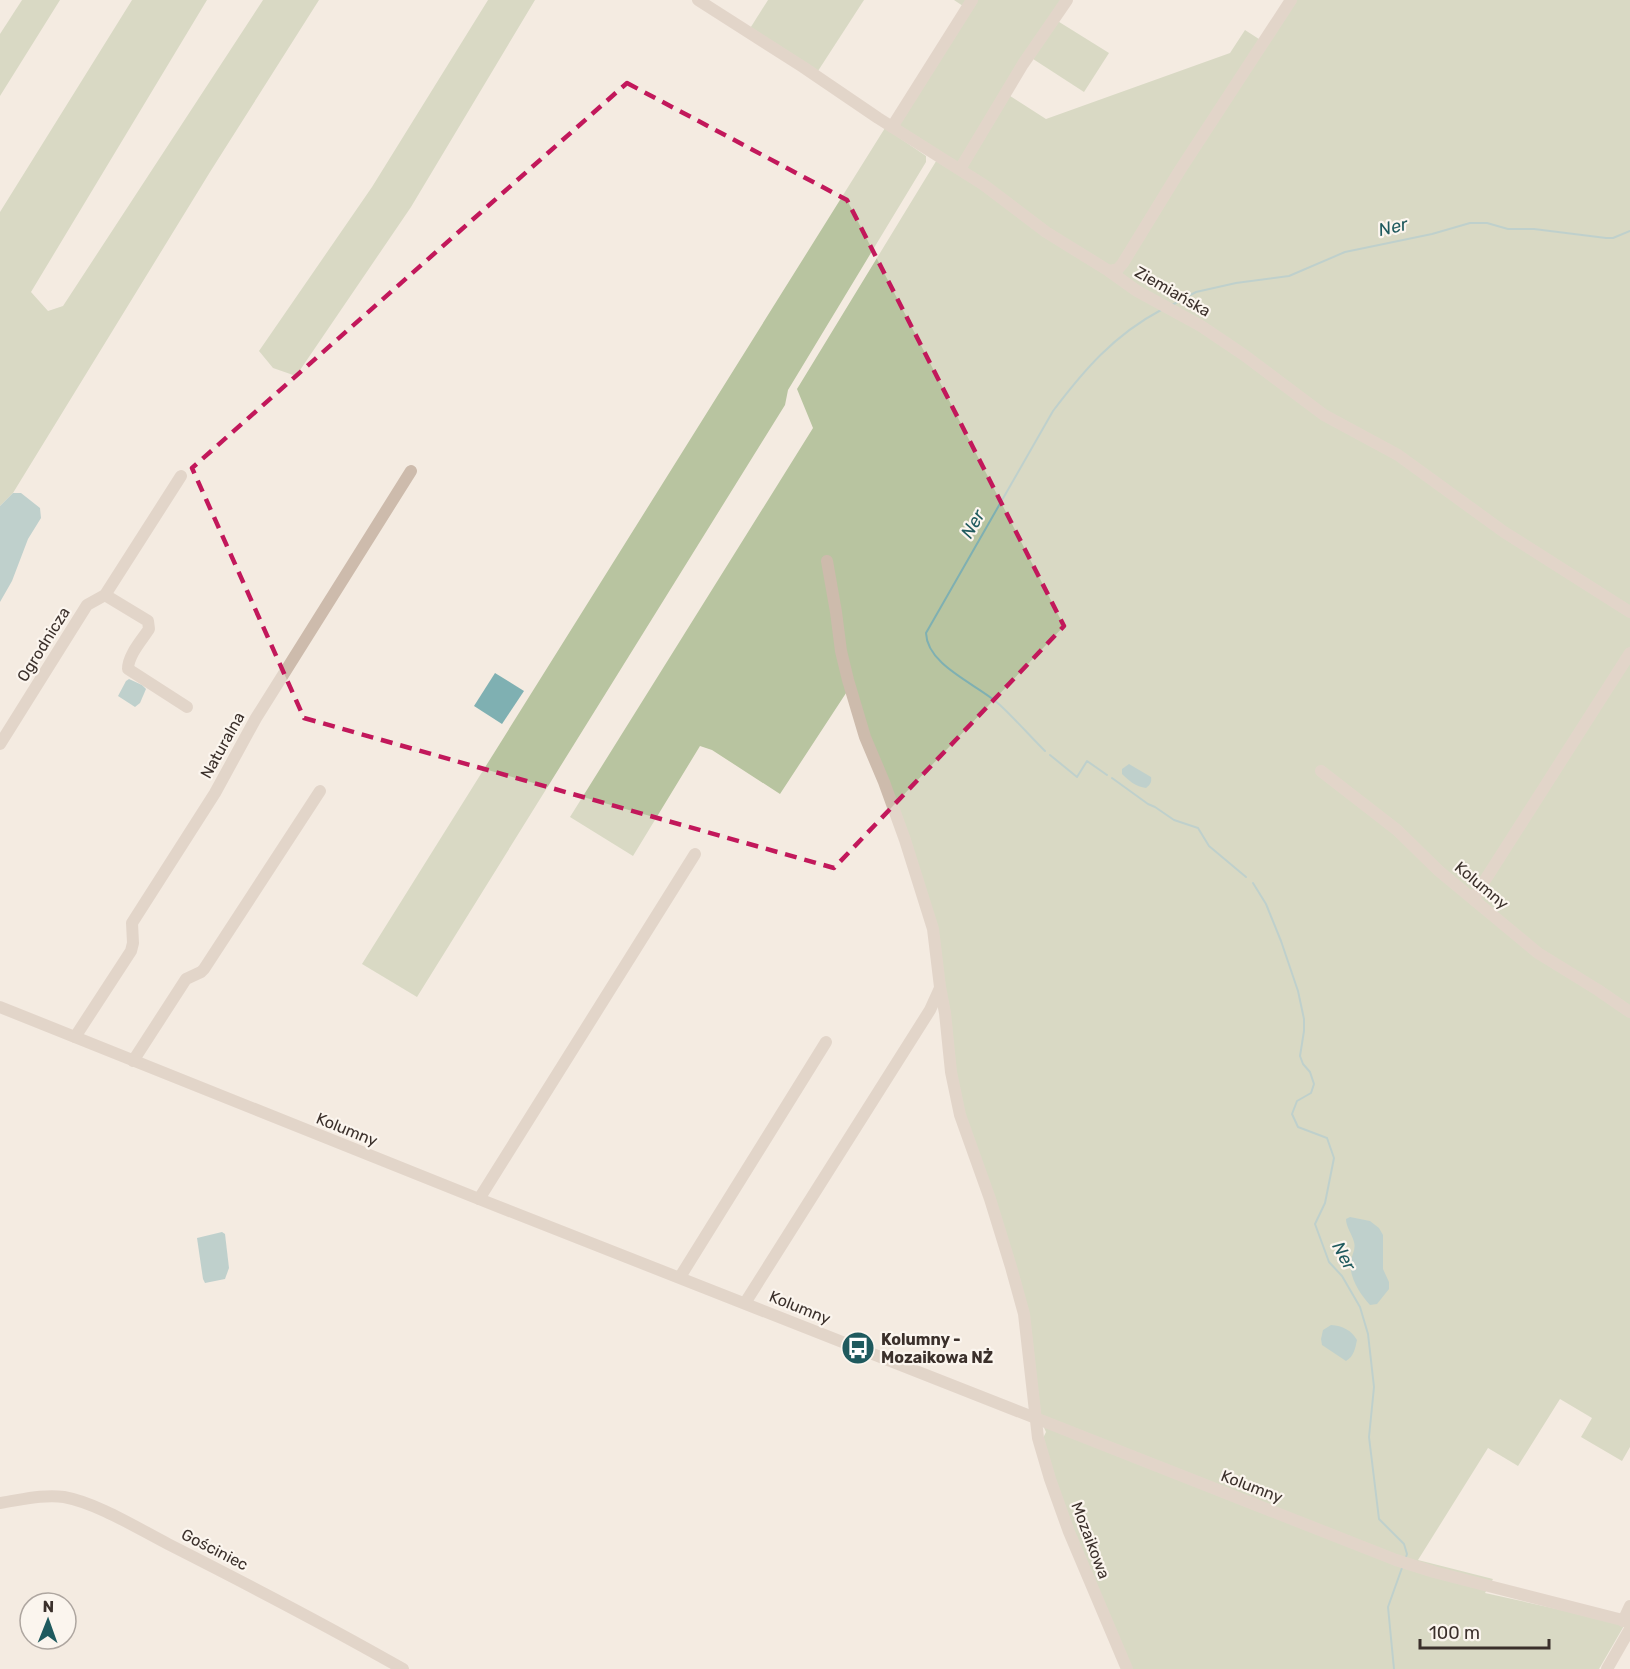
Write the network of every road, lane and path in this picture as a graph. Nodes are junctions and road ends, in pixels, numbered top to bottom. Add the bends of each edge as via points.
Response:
1 (698, 0) edge
2 (972, 0) edge
3 (1067, 0) edge
4 (1291, 0) edge
5 (892, 127) junction
6 (960, 169) junction
7 (1109, 272) junction
8 (411, 471) dead end
9 (181, 476) dead end
10 (827, 561) dead end
11 (105, 595) junction
12 (1630, 612) edge
13 (1630, 653) edge
14 (187, 707) dead end
15 (0, 744) edge
16 (1321, 771) dead end
17 (320, 790) dead end
18 (695, 854) dead end
19 (1473, 899) junction
20 (940, 987) junction
21 (0, 1007) edge
22 (1630, 1012) edge
23 (75, 1037) junction
24 (826, 1042) dead end
25 (133, 1061) junction
26 (479, 1199) junction
27 (680, 1277) junction
28 (746, 1303) junction
29 (1036, 1419) junction
30 (0, 1503) edge
31 (1630, 1606) edge
32 (1628, 1624) edge
33 (403, 1669) edge
34 (1127, 1669) edge
35 (1607, 1669) edge

1 - 5 street, Ziemiańska
2 - 5 street
3 - 6 street
4 - 7 street via 1124,263
5 - 6 street, Ziemiańska
6 - 7 street, Ziemiańska
7 - 12 street, Ziemiańska via 1201,326 1324,415 1398,455 1504,532
8 - 23 street, Naturalna via 132,923 130,951
9 - 11 street, Ogrodnicza
10 - 20 street, Mozaikowa via 848,680 930,920
11 - 14 street via 149,623 128,669
11 - 15 street, Ogrodnicza via 87,605
13 - 19 street
16 - 19 street, Kolumny via 1396,830
17 - 25 street via 204,969 186,979
18 - 26 street
19 - 22 street, Kolumny via 1538,953
20 - 28 street via 930,1010
20 - 29 street, Mozaikowa via 960,1115 1024,1314
21 - 23 street, Kolumny
23 - 25 street, Kolumny
24 - 27 street
25 - 26 street, Kolumny
26 - 27 street, Kolumny
27 - 28 street, Kolumny
28 - 29 street, Kolumny
29 - 32 street, Kolumny via 1409,1565
29 - 34 street, Mozaikowa via 1038,1438 1069,1532
30 - 33 street, Gościniec via 38,1497 80,1501 244,1582
31 - 32 street
32 - 35 street

